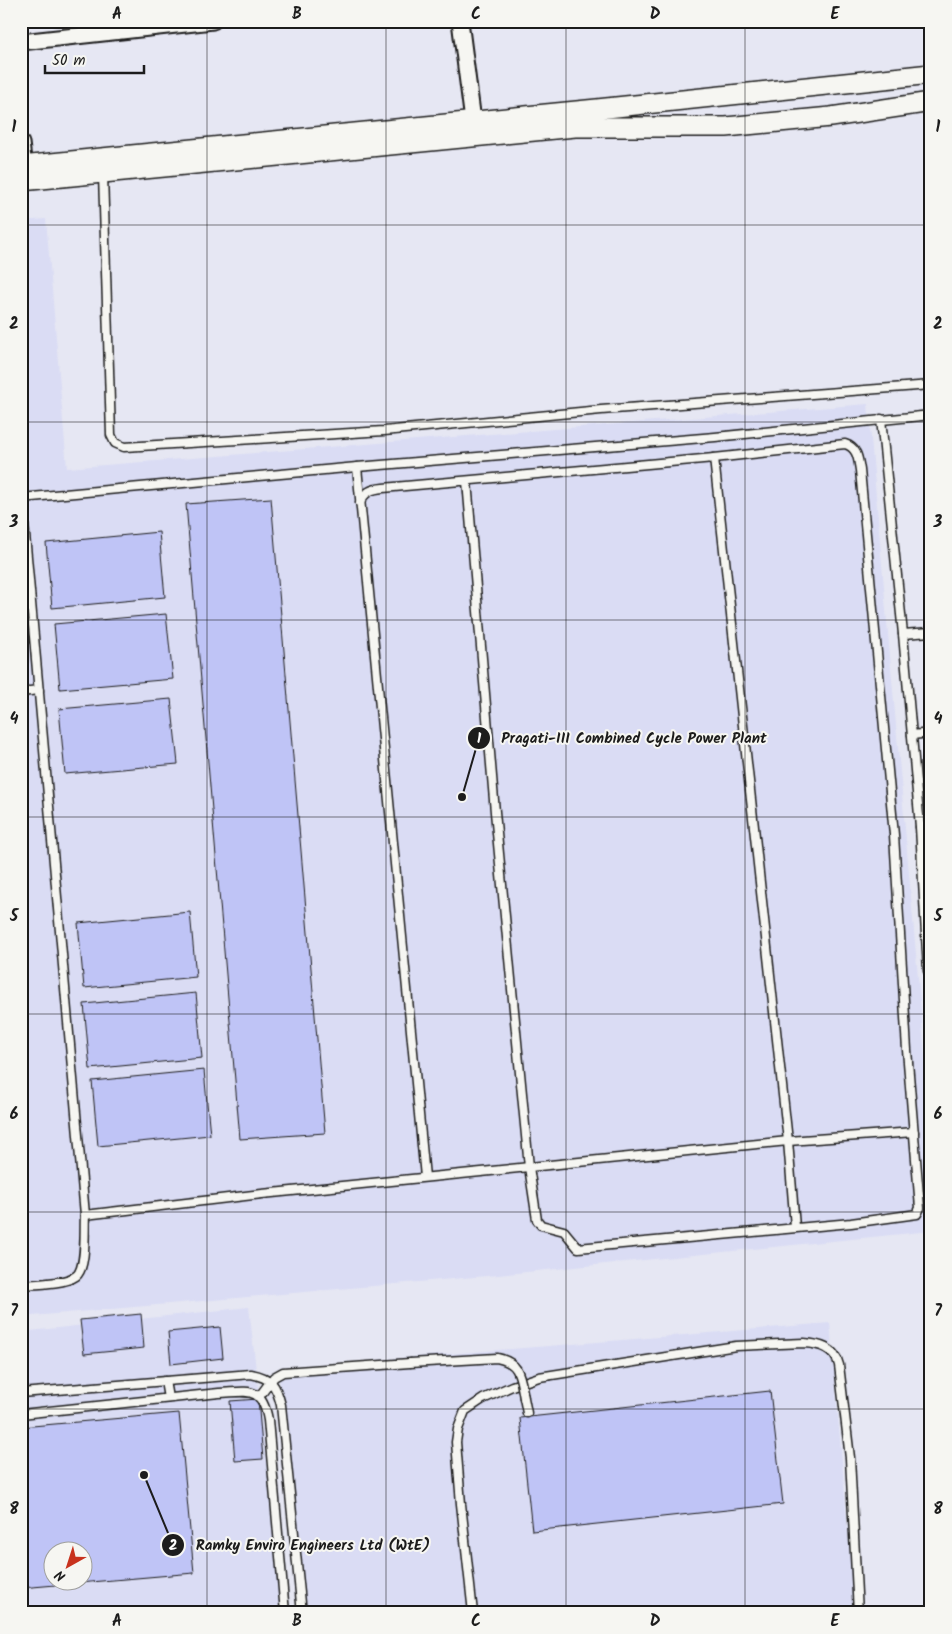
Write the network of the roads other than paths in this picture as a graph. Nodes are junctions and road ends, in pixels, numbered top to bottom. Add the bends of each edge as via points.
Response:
1 (213, 21) edge
2 (460, 21) edge
3 (128, 26) edge
4 (21, 42) edge
5 (931, 74) edge
6 (931, 102) edge
7 (473, 121) junction
8 (21, 143) edge
9 (23, 173) edge
10 (104, 174) junction
11 (931, 385) edge
12 (931, 415) edge
13 (880, 420) junction
14 (714, 458) junction
15 (357, 467) junction
16 (467, 481) junction
17 (21, 489) edge
18 (22, 498) edge
19 (360, 503) junction
20 (931, 632) edge
21 (903, 634) junction
22 (39, 690) junction
23 (21, 692) edge
24 (931, 733) edge
25 (912, 735) junction
26 (931, 826) edge
27 (920, 827) junction
28 (931, 976) edge
29 (914, 1132) junction
30 (788, 1141) junction
31 (529, 1167) junction
32 (425, 1177) junction
33 (85, 1215) junction
34 (795, 1227) junction
35 (21, 1285) edge
36 (165, 1381) junction
37 (270, 1381) junction
38 (21, 1393) edge
39 (260, 1397) junction
40 (168, 1398) junction
41 (21, 1414) edge
42 (527, 1414) dead end
43 (290, 1492) junction
44 (274, 1493) junction
45 (285, 1613) edge
46 (302, 1613) edge
47 (473, 1613) edge
48 (858, 1613) edge

1 - 3 street
2 - 7 street
3 - 4 street
5 - 7 street
6 - 10 street via 831,117 726,126 574,127
7 - 9 street
8 - 9 street
9 - 10 street
10 - 11 lane via 111,435 118,445 384,431 601,410
12 - 13 lane
13 - 15 lane
13 - 21 lane
14 - 16 lane
14 - 29 lane via 845,444 853,447 857,455 894,835
14 - 30 lane
15 - 18 lane
15 - 19 lane
16 - 19 lane via 375,489 366,493
16 - 31 lane
17 - 18 lane
18 - 22 lane
19 - 32 lane
20 - 21 lane
21 - 25 lane
22 - 23 lane
22 - 33 lane
24 - 25 lane
25 - 27 lane
26 - 27 lane
27 - 28 lane via 928,971
29 - 30 lane
29 - 34 lane via 918,1213
30 - 31 lane
30 - 34 lane
31 - 32 lane
31 - 34 lane via 537,1220 541,1225 564,1231 577,1248
32 - 33 lane
33 - 35 lane via 83,1258 78,1275 63,1281
36 - 37 lane via 251,1374
36 - 38 lane
36 - 40 lane
37 - 39 lane
37 - 42 lane, bridge via 283,1372 497,1358 511,1363 518,1371
37 - 43 lane via 281,1404
39 - 40 lane via 241,1392
39 - 44 lane via 268,1420
40 - 41 lane
43 - 44 lane
43 - 46 lane
44 - 45 lane
47 - 48 lane via 456,1442 465,1411 483,1398 539,1377 736,1346 804,1343 830,1350 838,1359 850,1458

